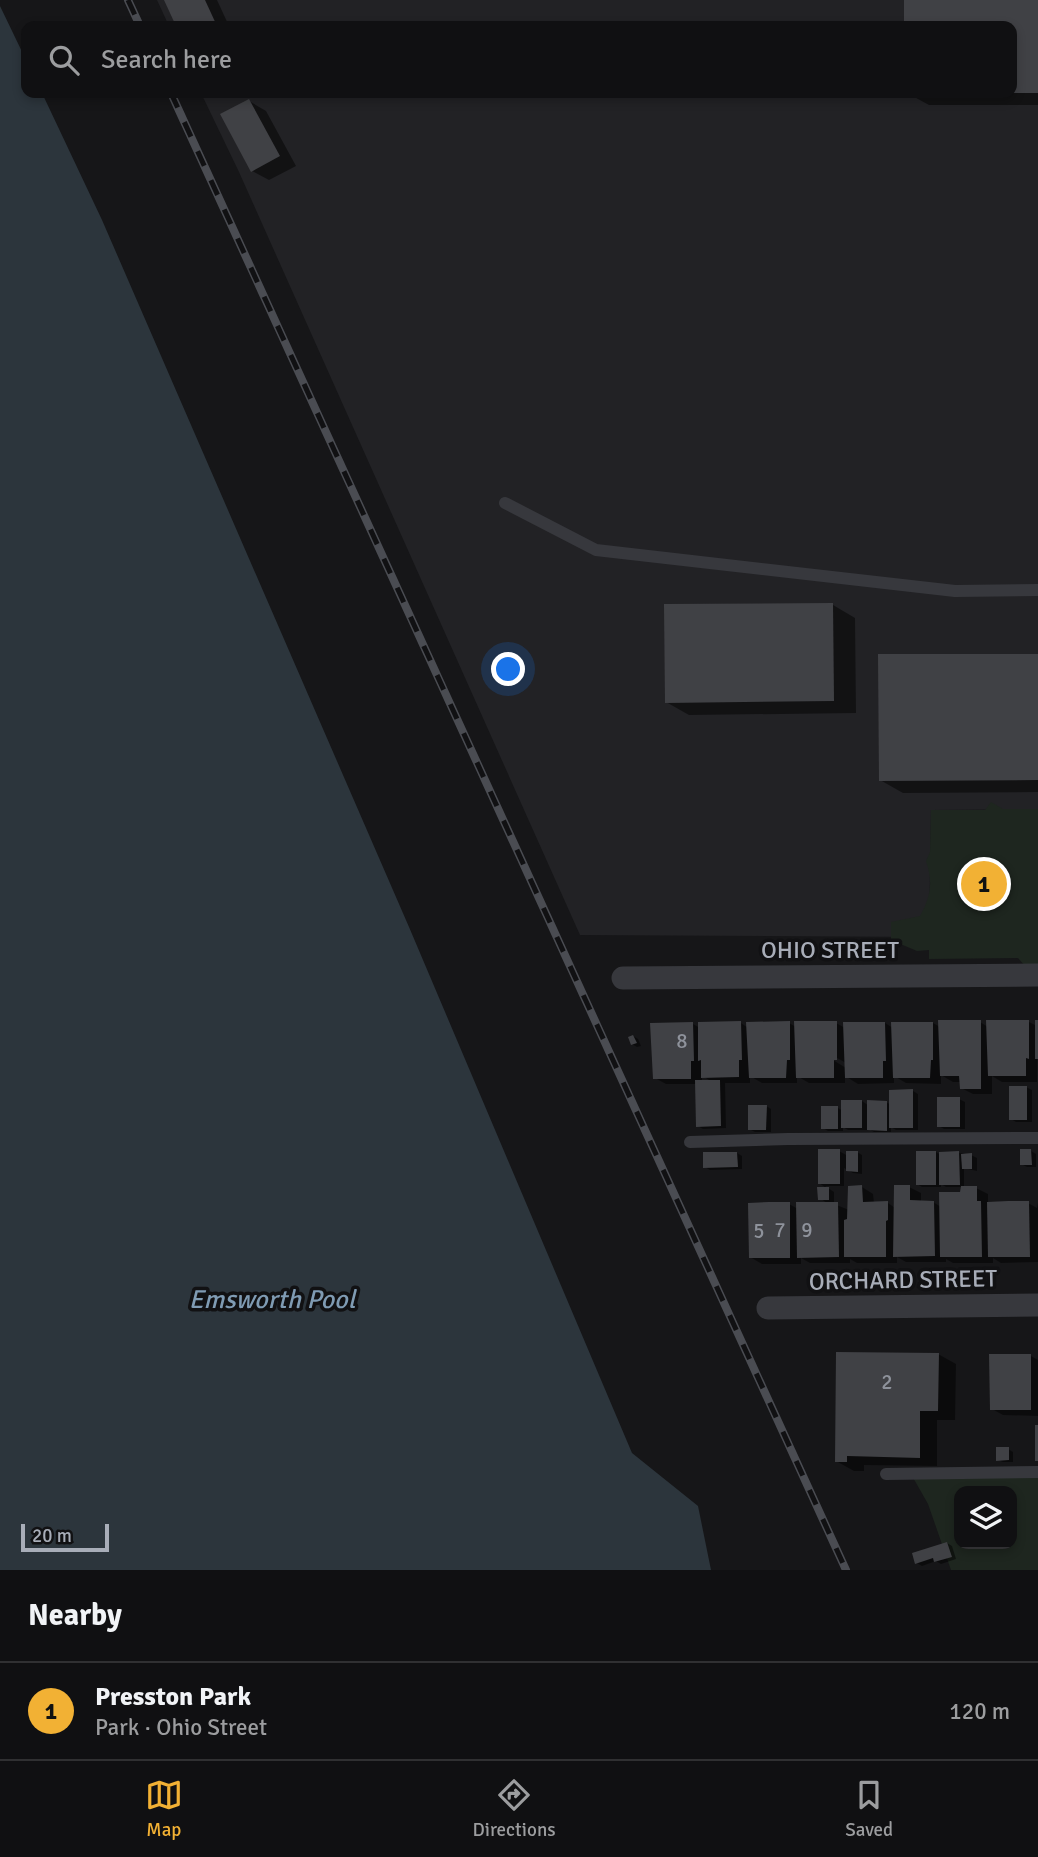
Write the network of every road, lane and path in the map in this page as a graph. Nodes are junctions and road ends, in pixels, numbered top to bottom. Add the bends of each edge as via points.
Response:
1 (505, 503) dead end
2 (1038, 590) edge
3 (1038, 975) edge
4 (623, 978) dead end
5 (1038, 1138) edge
6 (690, 1142) dead end
7 (1038, 1305) edge
8 (768, 1308) dead end
9 (1038, 1472) edge
10 (886, 1474) dead end

1 - 2 lane via 596,550 955,591
3 - 4 street, OHIO STREET
5 - 6 lane
7 - 8 street, ORCHARD STREET
9 - 10 lane

